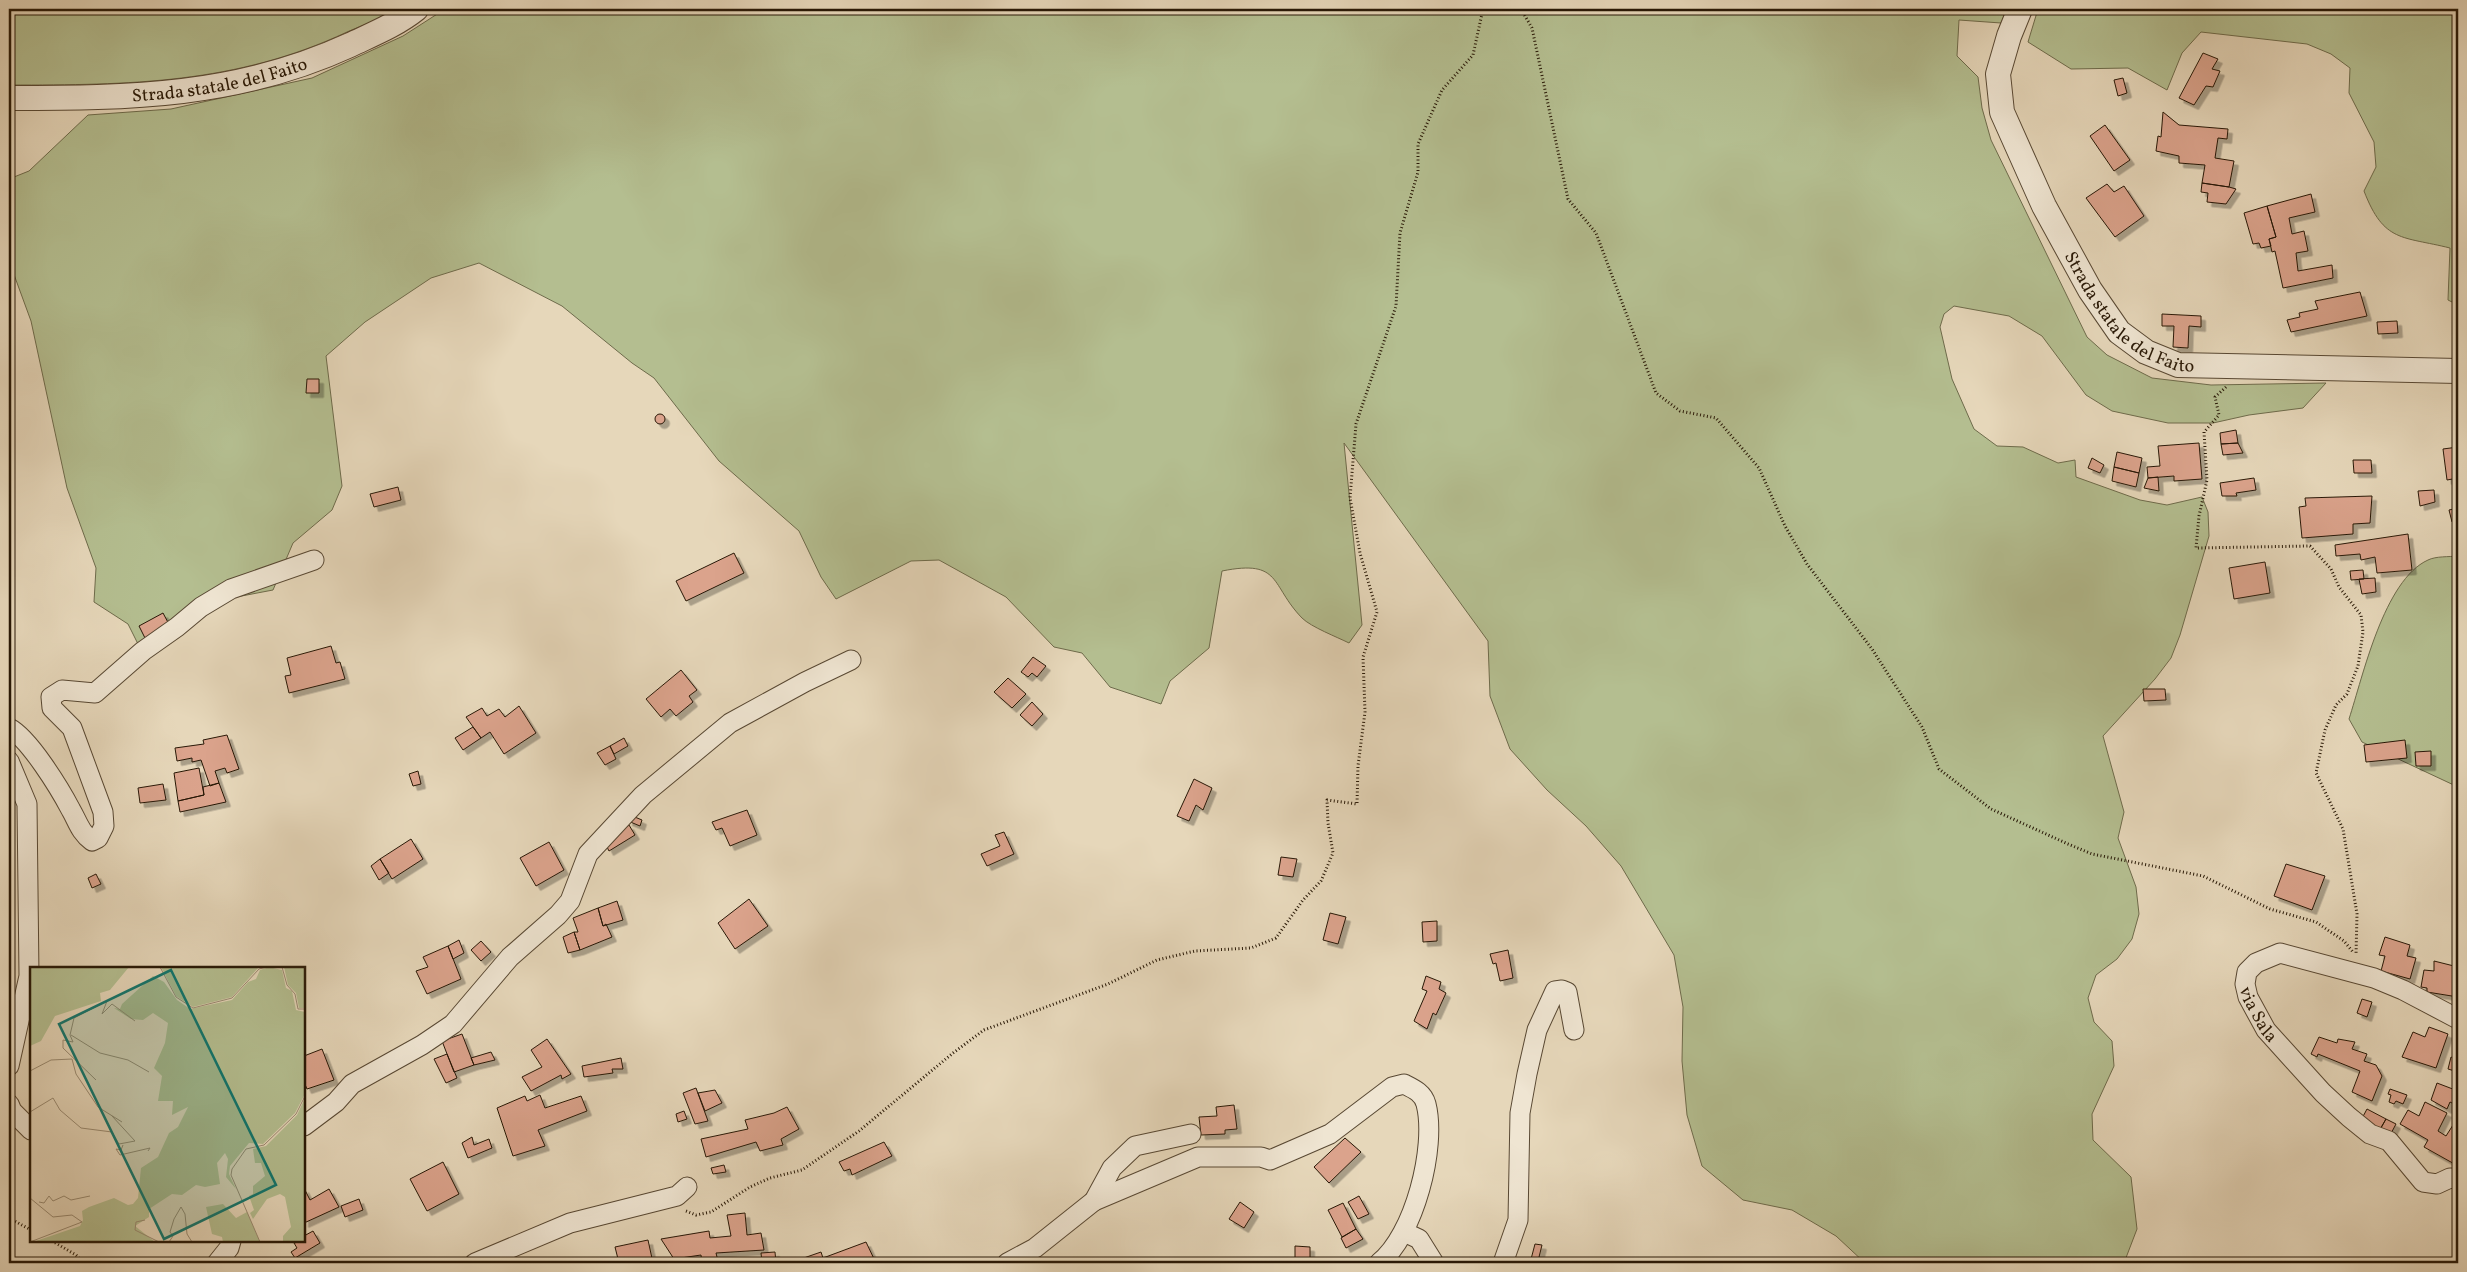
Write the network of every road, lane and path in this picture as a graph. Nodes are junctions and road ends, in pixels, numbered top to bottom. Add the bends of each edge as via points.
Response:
1 (416, 9) edge
2 (1483, 9) edge
3 (1522, 9) edge
4 (2020, 9) edge
5 (9, 98) edge
6 (2246, 367) junction
7 (2458, 371) edge
8 (314, 560) dead end
9 (851, 660) dead end
10 (9, 728) edge
11 (9, 761) edge
12 (2458, 1019) edge
13 (1574, 1030) dead end
14 (9, 1066) edge
15 (9, 1104) edge
16 (305, 1125) edge
17 (30, 1129) edge
18 (1191, 1134) dead end
19 (2458, 1178) edge
20 (687, 1187) dead end
21 (660, 1201) junction
22 (1094, 1201) junction
23 (9, 1218) edge
24 (30, 1229) edge
25 (1404, 1232) junction
26 (54, 1242) edge
27 (231, 1242) edge
28 (84, 1263) edge
29 (217, 1263) edge
30 (475, 1263) edge
31 (1007, 1263) edge
32 (1379, 1263) edge
33 (1434, 1263) edge
34 (1503, 1263) edge

1 - 5 street, Strada statale del Faito via 399,22 326,56 272,75 182,92 106,98
2 - 21 path via 1473,55 1442,90 1418,144 1418,172 1400,233 1396,306 1356,424 1350,498 1360,553 1377,612 1363,657 1365,712 1357,804 1327,800 1333,853 1321,881 1276,938 1251,948 1194,951 1157,960 1108,984 984,1030 859,1131 802,1170 770,1178 704,1214 696,1215
3 - 6 path via 1532,28 1568,200 1596,233 1656,393 1680,411 1716,418 1759,468 1785,526 1807,564 1872,649 1922,727 1939,769 1991,809 2068,844 2092,854 2203,876 2270,909 2316,922 2344,941 2356,956 2357,914 2344,829 2316,772 2325,730 2336,705 2347,694 2358,666 2363,632 2361,615 2339,587 2331,569 2310,546 2196,548 2207,480 2204,432 2218,415 2215,397
4 - 6 street, Strada statale del Faito via 1998,74 2002,112 2044,206 2090,290 2119,332 2146,352 2178,366
6 - 7 street, Strada statale del Faito
8 - 10 street via 232,588 200,607 95,693 62,690 51,698 52,708 72,728 103,812 104,826 98,838 92,840 82,833 40,762 20,734
9 - 16 street via 730,723 650,790 588,854 570,901 510,957 453,1024 352,1084 336,1102
11 - 14 street via 27,804 29,976
12 - 19 street, via Sala via 2374,978 2280,953 2256,963 2247,972 2244,984 2266,1030 2349,1117 2370,1134 2389,1141 2423,1182 2437,1184
13 - 34 street via 1567,992 1555,991 1537,1030 1527,1074 1520,1113 1518,1220
15 - 17 street
18 - 22 street via 1135,1146 1112,1168
20 - 21 street via 677,1196
21 - 30 street via 570,1223
22 - 25 street via 1198,1157 1261,1157 1270,1160 1330,1134 1392,1087 1404,1084 1418,1092 1426,1104 1428,1137 1421,1183
22 - 31 street via 1035,1248
23 - 24 path
25 - 32 street
25 - 33 street via 1419,1240
26 - 28 path via 76,1254
27 - 29 street

